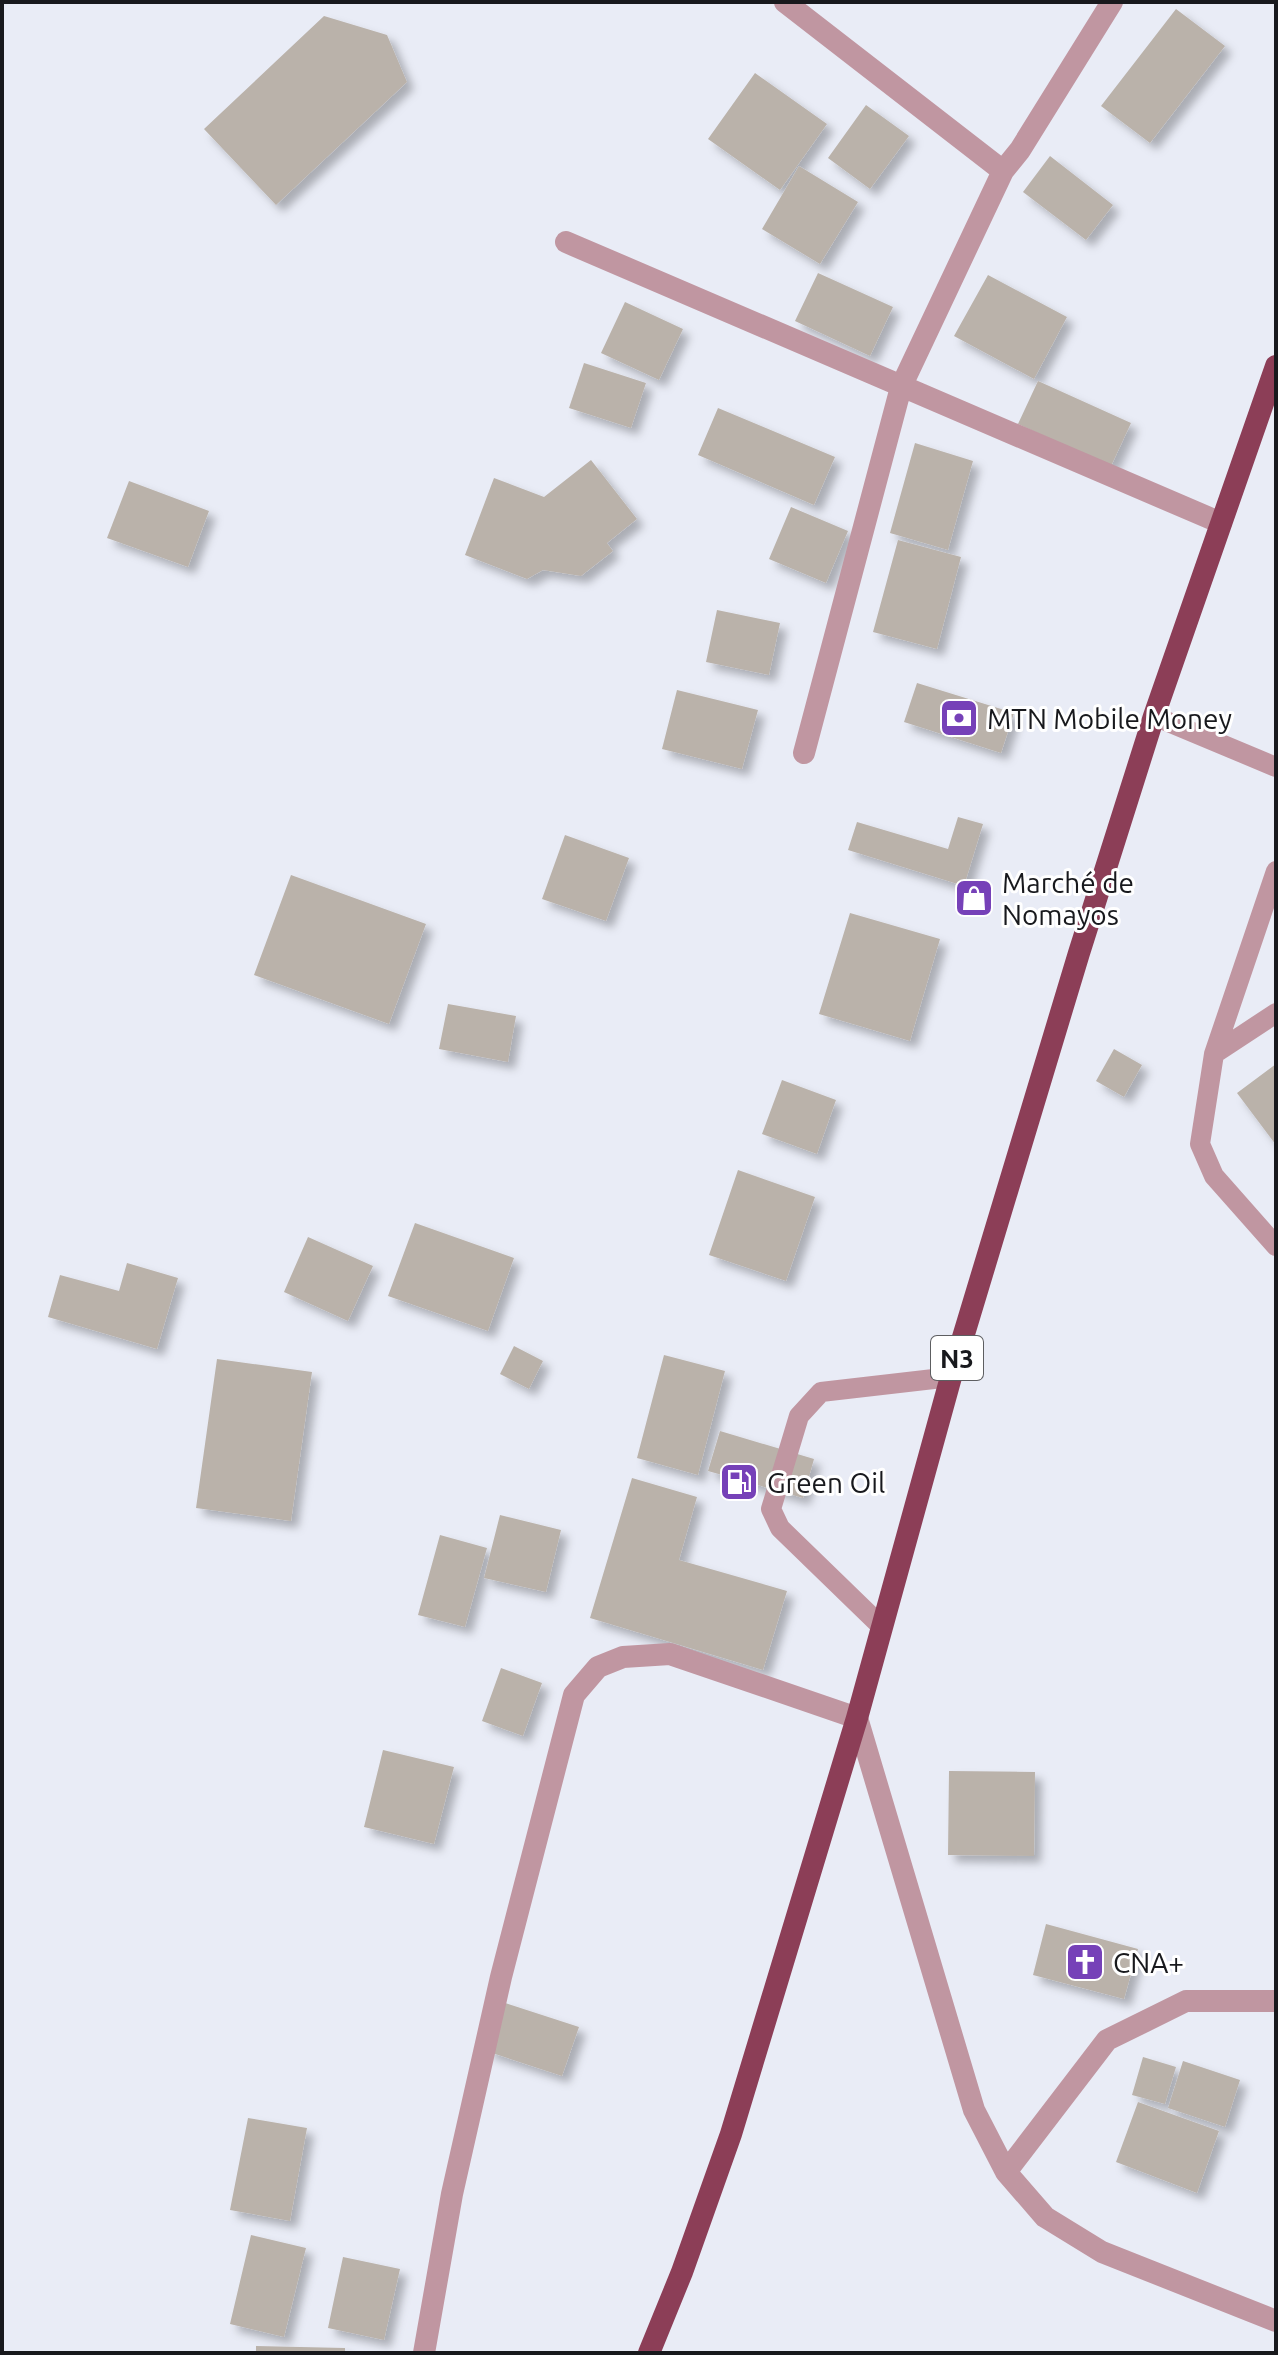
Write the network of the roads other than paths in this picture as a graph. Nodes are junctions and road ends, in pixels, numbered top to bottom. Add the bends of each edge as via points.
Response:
1 (785, 2) edge
2 (1104, 4) edge
3 (1003, 171) junction
4 (566, 242) dead end
5 (1276, 366) edge
6 (901, 387) junction
7 (1221, 523) junction
8 (1154, 716) junction
9 (804, 753) dead end
10 (1276, 767) edge
11 (1276, 871) edge
12 (1276, 1013) edge
13 (1214, 1054) junction
14 (1276, 1246) edge
15 (951, 1377) junction
16 (882, 1627) junction
17 (857, 1718) junction
18 (1276, 2001) edge
19 (1006, 2172) junction
20 (1276, 2321) edge
21 (424, 2353) edge
22 (649, 2353) edge

1 - 3 street
2 - 3 street
3 - 6 street
4 - 6 street
5 - 7 highway, N3
6 - 7 street
6 - 9 street
7 - 8 highway, N3
8 - 10 lane
8 - 15 highway, N3
11 - 13 lane
12 - 13 lane
13 - 14 lane via 1200,1144 1214,1176
15 - 16 highway, N3
15 - 16 lane via 821,1392 799,1416 771,1509 780,1528
16 - 17 highway, N3
17 - 19 street via 974,2110
17 - 21 street via 670,1654 623,1657 598,1667 574,1695 497,1992 452,2194
17 - 22 highway, N3 via 731,2134
18 - 19 street via 1186,2001 1107,2040
19 - 20 street via 1045,2217 1102,2252

